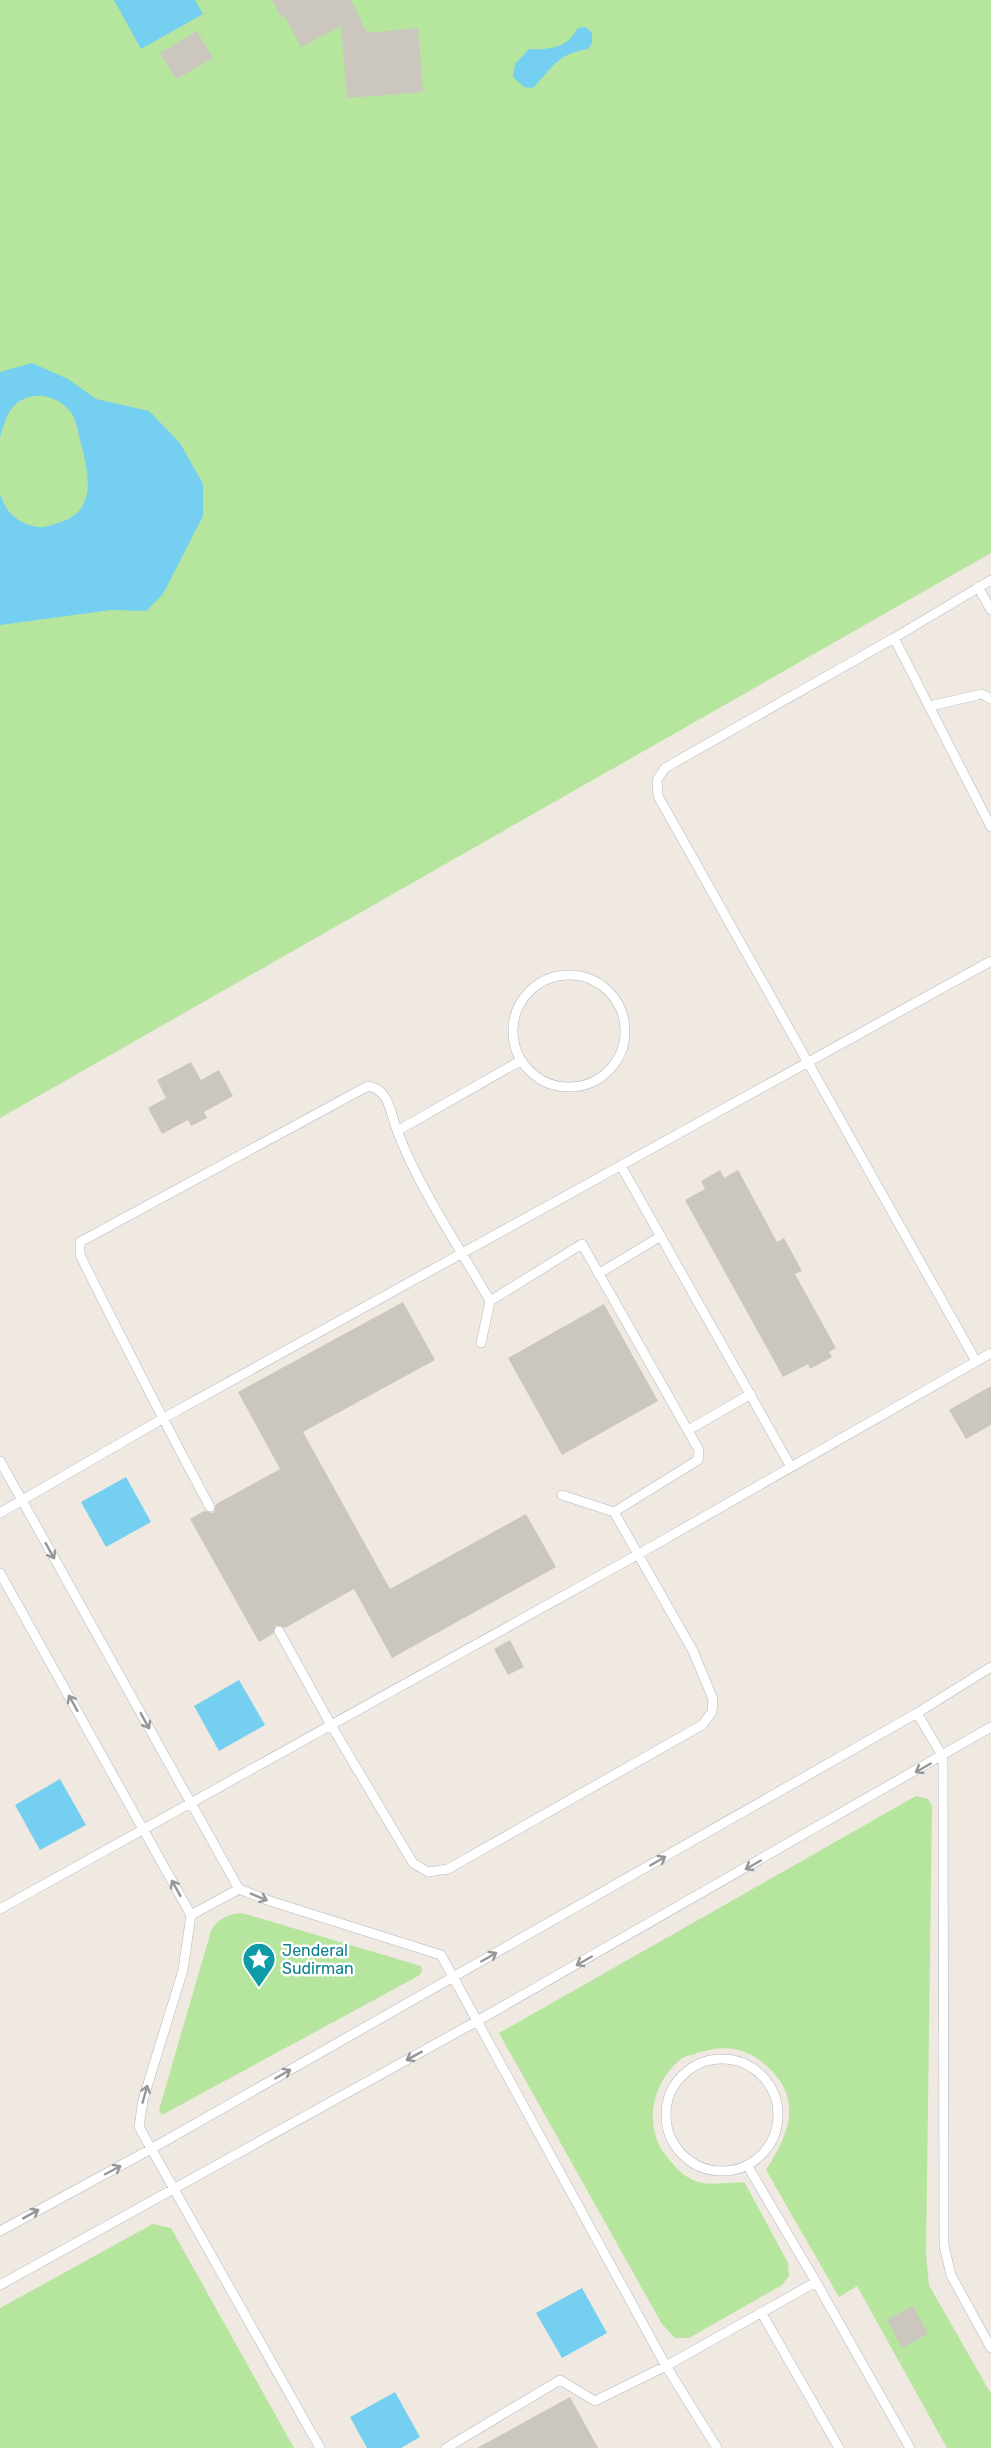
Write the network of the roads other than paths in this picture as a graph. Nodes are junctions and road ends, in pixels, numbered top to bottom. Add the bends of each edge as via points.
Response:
1 (991, 580) edge
2 (978, 587) junction
3 (991, 610) edge
4 (894, 638) junction
5 (991, 699) edge
6 (930, 706) junction
7 (991, 827) edge
8 (991, 961) edge
9 (519, 1061) junction
10 (808, 1061) junction
11 (397, 1131) junction
12 (621, 1166) junction
13 (662, 1236) junction
14 (464, 1253) junction
15 (598, 1274) junction
16 (490, 1300) junction
17 (481, 1343) dead end
18 (991, 1353) edge
19 (976, 1361) junction
20 (751, 1394) junction
21 (162, 1419) junction
22 (690, 1429) junction
23 (0, 1461) edge
24 (791, 1467) junction
25 (562, 1495) dead end
26 (21, 1500) junction
27 (210, 1507) dead end
28 (614, 1512) junction
29 (0, 1513) edge
30 (637, 1554) junction
31 (0, 1573) edge
32 (279, 1631) dead end
33 (991, 1667) edge
34 (917, 1713) junction
35 (331, 1725) junction
36 (991, 1727) edge
37 (943, 1756) junction
38 (190, 1802) junction
39 (143, 1828) junction
40 (239, 1888) junction
41 (0, 1908) edge
42 (191, 1915) junction
43 (455, 1976) junction
44 (479, 2020) junction
45 (151, 2149) junction
46 (747, 2165) junction
47 (174, 2189) junction
48 (0, 2231) edge
49 (816, 2282) junction
50 (0, 2285) edge
51 (760, 2312) junction
52 (991, 2348) edge
53 (666, 2366) junction
54 (320, 2448) edge
55 (446, 2448) edge
56 (717, 2448) edge
57 (839, 2448) edge
58 (910, 2448) edge

1 - 2 lane
2 - 3 lane
2 - 4 lane
4 - 6 lane
4 - 10 lane via 665,768 657,780 658,796
5 - 6 lane via 982,694
6 - 7 lane
8 - 10 lane
9 - 9 lane via 512,1041 513,1020 521,1001 535,986 554,977 575,975 595,981 611,994 622,1012 626,1033 621,1053 610,1071 593,1083 573,1088 552,1086 533,1076
9 - 11 lane
10 - 12 lane
10 - 19 lane
11 - 14 lane
11 - 21 lane via 385,1094 368,1086 80,1242 80,1255
12 - 13 lane
12 - 14 lane
13 - 15 lane
13 - 20 lane
14 - 16 lane
14 - 21 lane
15 - 16 lane via 580,1244
15 - 22 lane
16 - 17 lane
18 - 19 lane
19 - 24 lane
20 - 22 lane
20 - 24 lane
21 - 26 lane
21 - 27 lane
22 - 28 lane via 699,1460
23 - 26 lane
24 - 30 lane
25 - 28 lane
26 - 29 lane
26 -> 38 lane
28 - 30 lane
30 - 35 lane
30 - 35 lane via 693,1651 713,1699 712,1712 702,1725 448,1869 428,1872 414,1863
39 -> 31 lane
32 - 35 lane
33 - 34 lane
34 - 37 lane
43 -> 34 lane
35 - 38 lane
36 - 37 lane
37 -> 44 lane
37 - 52 lane via 944,2246 951,2275
38 - 39 lane
38 - 40 lane
39 - 41 lane
42 -> 39 lane
40 - 42 lane
40 -> 43 lane via 431,1950 441,1955
45 -> 42 lane via 139,2127 140,2115 183,1970
43 - 44 lane
45 -> 43 lane
44 -> 47 lane
44 - 53 lane
45 - 47 lane
48 -> 45 lane
46 - 46 lane via 710,2170 679,2152 669,2136 665,2118 667,2099 688,2069 723,2058 758,2071 770,2085 777,2102 778,2121 762,2154
46 - 49 lane
47 - 50 lane
47 - 54 lane
49 - 51 lane
49 - 58 lane
51 - 53 lane
51 - 57 lane
53 - 55 lane via 595,2401 560,2380
53 - 56 lane

